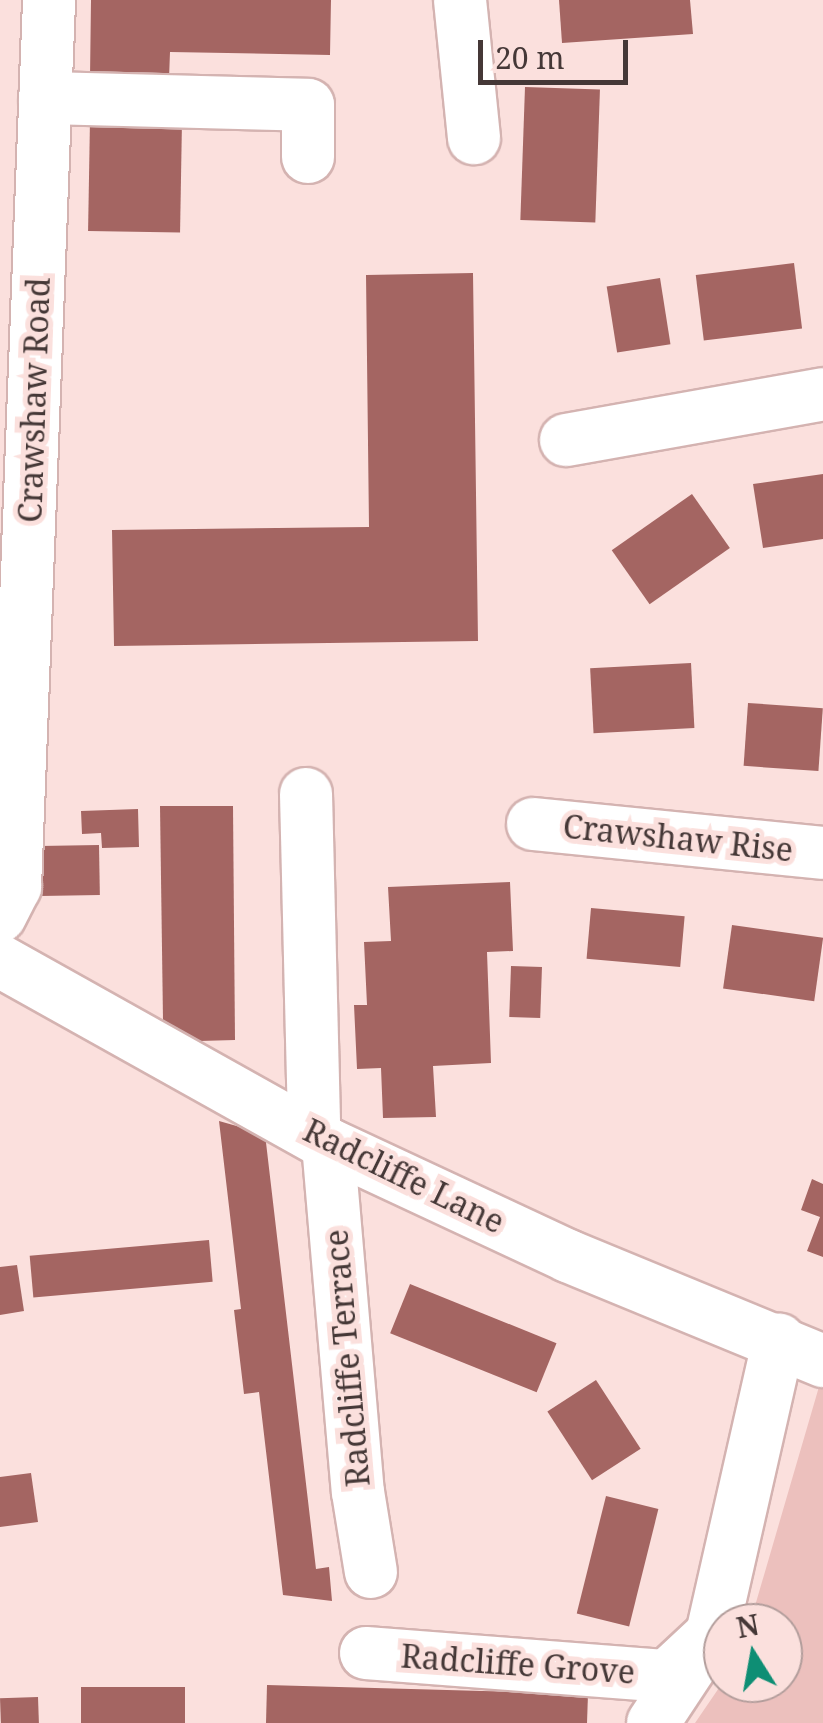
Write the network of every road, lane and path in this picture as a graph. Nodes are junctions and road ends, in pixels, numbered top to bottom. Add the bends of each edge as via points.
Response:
1 (49, 0) edge
2 (460, 0) edge
3 (45, 98) junction
4 (474, 138) dead end
5 (308, 157) dead end
6 (823, 394) edge
7 (566, 440) dead end
8 (16, 463) edge
9 (306, 794) dead end
10 (533, 824) dead end
11 (823, 852) edge
12 (0, 916) edge
13 (0, 961) edge
14 (321, 1138) junction
15 (801, 1351) edge
16 (371, 1572) dead end
17 (722, 1603) edge
18 (703, 1642) edge
19 (703, 1648) edge
20 (366, 1653) dead end
21 (653, 1723) edge

1 - 3 street, Crawshaw Road
2 - 4 street
3 - 5 street via 308,106
3 - 8 street, Crawshaw Road
6 - 7 street
8 - 12 street, Crawshaw Road via 15,887
9 - 14 street, Radcliffe Terrace
10 - 11 street, Crawshaw Rise
13 - 14 street, Radcliffe Lane
14 - 15 street, Radcliffe Lane via 568,1256
14 - 16 street, Radcliffe Terrace
15 - 17 street
18 - 20 street, Radcliffe Grove via 667,1676
19 - 21 street

